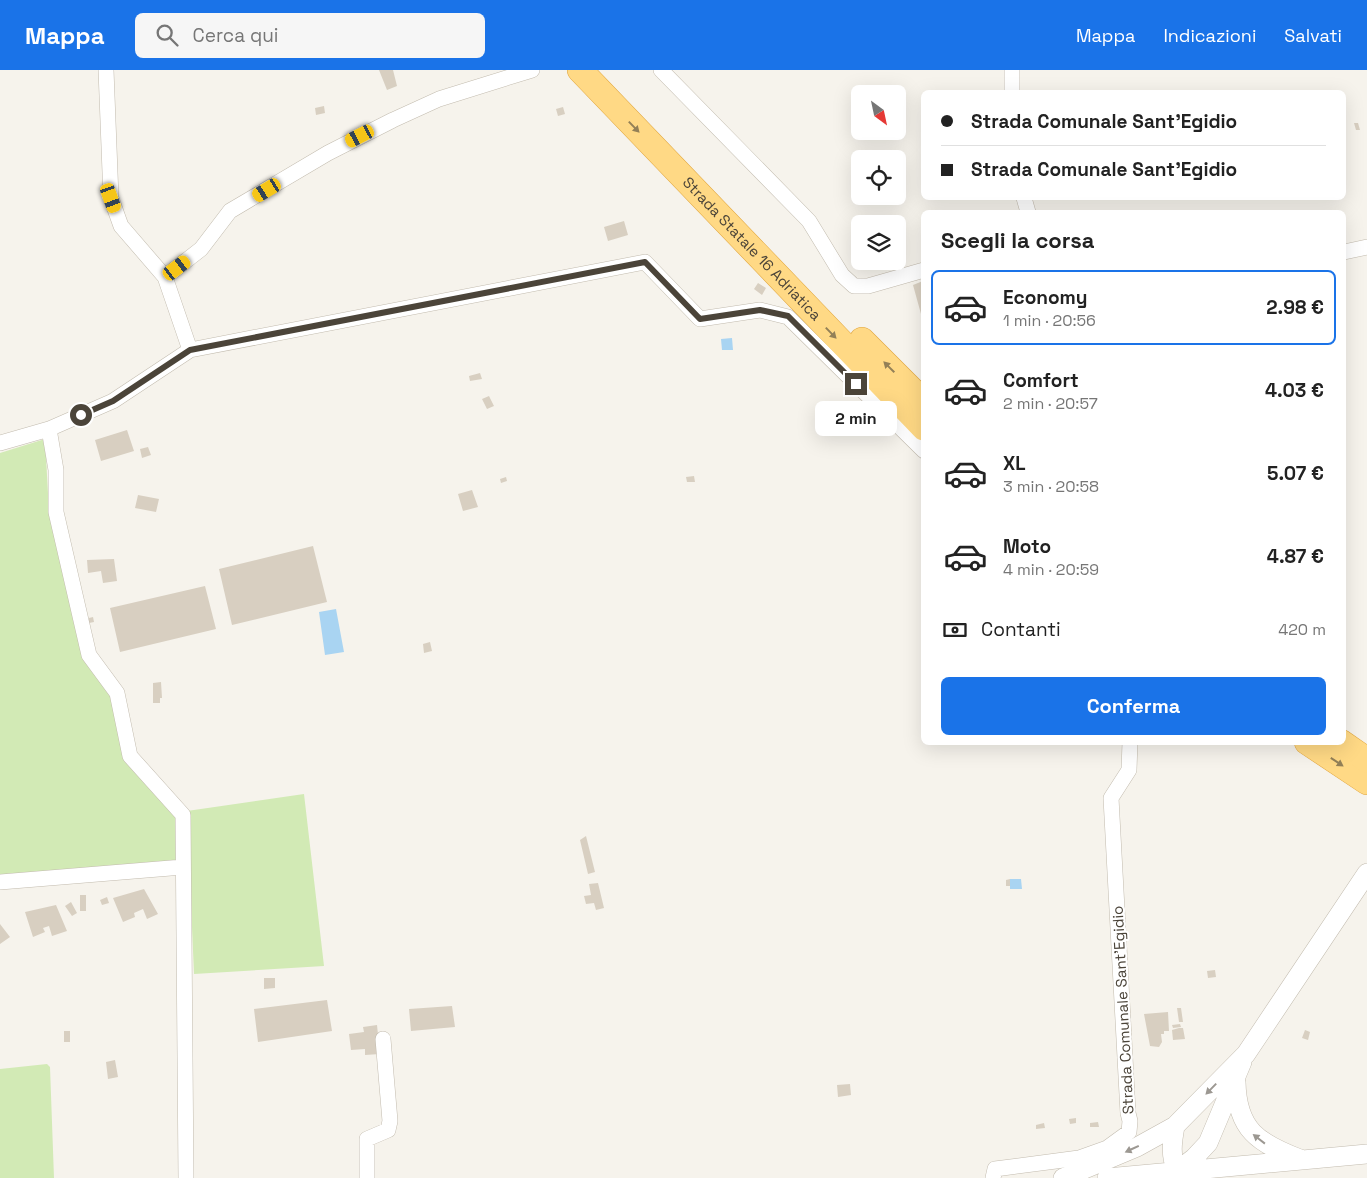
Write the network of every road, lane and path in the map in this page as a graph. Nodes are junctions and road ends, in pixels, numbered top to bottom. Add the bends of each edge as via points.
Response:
1 (106, 70) edge
2 (532, 70) edge
3 (661, 70) edge
4 (1012, 70) edge
5 (590, 73) edge
6 (1012, 90) edge
7 (1367, 247) edge
8 (1346, 252) edge
9 (921, 271) edge
10 (165, 277) junction
11 (190, 350) junction
12 (921, 399) edge
13 (921, 425) edge
14 (49, 429) junction
15 (0, 443) edge
16 (921, 447) edge
17 (1130, 745) edge
18 (1312, 745) edge
19 (1346, 745) edge
20 (1367, 760) edge
21 (1367, 782) edge
22 (183, 867) junction
23 (1367, 873) edge
24 (0, 882) edge
25 (383, 1039) dead end
26 (1246, 1054) junction
27 (1236, 1079) junction
28 (1175, 1126) junction
29 (1367, 1154) edge
30 (1303, 1160) junction
31 (1178, 1171) junction
32 (186, 1178) edge
33 (367, 1178) edge
34 (993, 1178) edge
35 (1063, 1178) edge
36 (1107, 1178) edge

1 - 10 street via 111,198 121,226
2 - 10 street via 440,100 328,153 230,211 201,249
3 - 9 street via 809,221 842,275 854,286 868,286
4 - 6 street
12 -> 5 highway, Strada Statale 16 Adriatica
5 -> 13 highway, Strada Statale 16 Adriatica
7 - 8 street
10 - 11 street
11 - 14 street via 113,401
11 - 16 street via 645,262 700,319 760,310 788,316
14 - 15 street
14 - 22 street via 56,470 56,512 90,655 117,693 130,756 183,815
17 - 34 street, Strada Comunale Sant'Egidio via 1129,770 1111,798 1129,1132 1107,1148 1080,1158 996,1168
18 -> 21 highway
19 - 20 highway
22 - 24 street
22 - 32 street
23 - 26 street
25 - 33 street via 390,1121 388,1130 367,1139
26 - 27 street
26 -> 28 street
30 -> 27 street via 1270,1147 1255,1137 1241,1114
27 - 31 street via 1208,1143
28 - 31 street via 1171,1145 1172,1159
28 -> 35 street via 1137,1147
29 - 30 street
30 - 31 street
31 - 36 street

